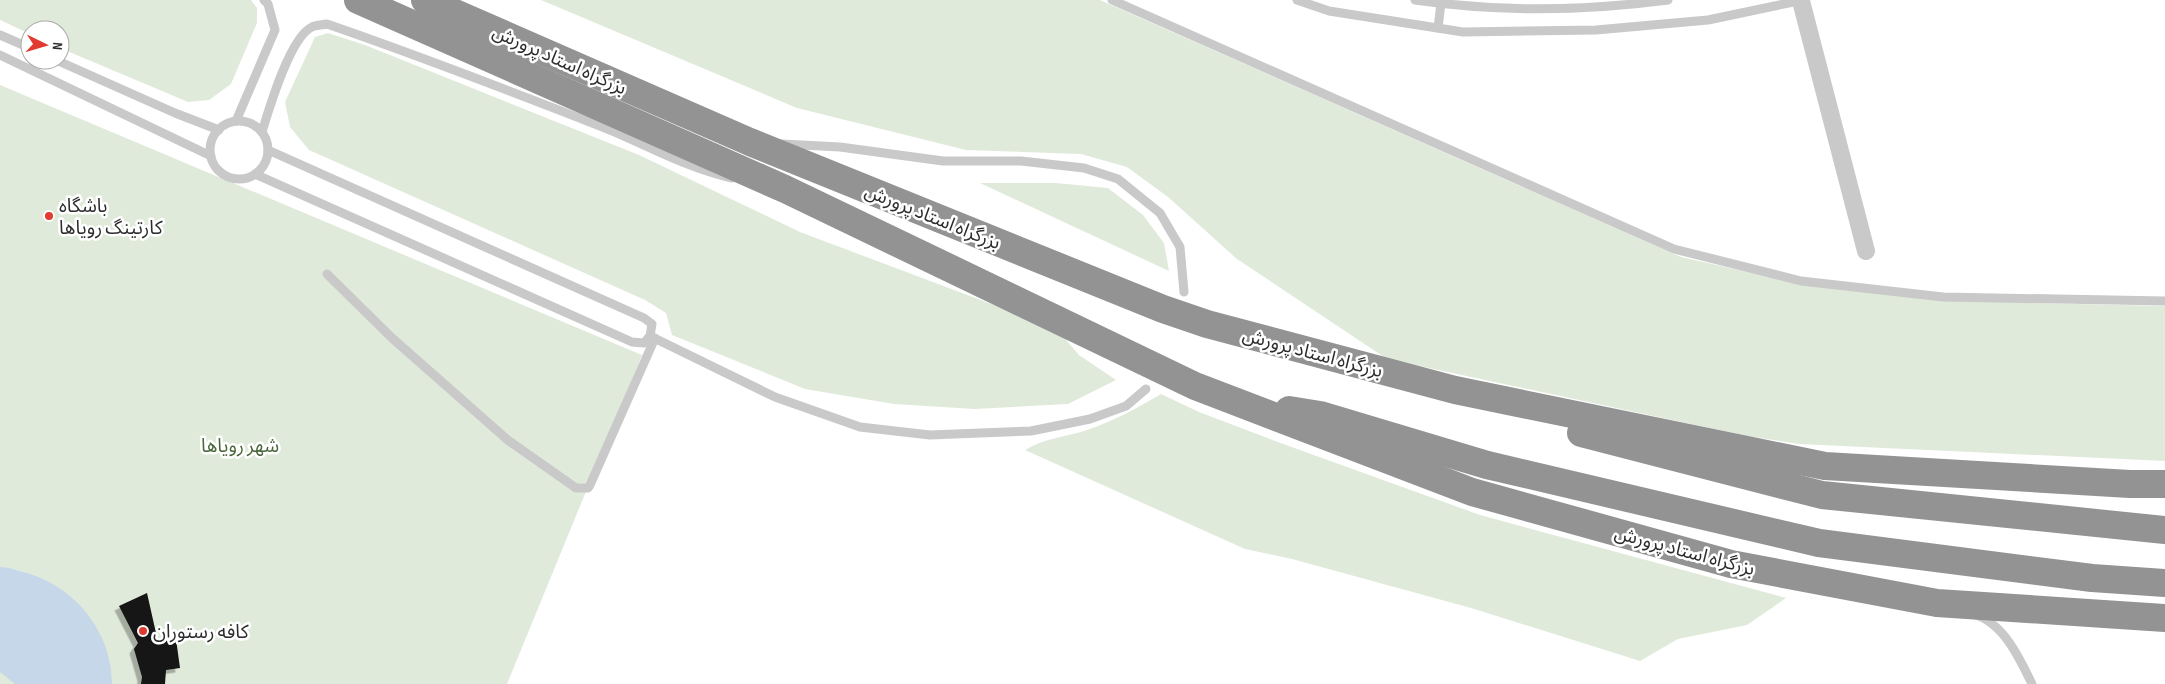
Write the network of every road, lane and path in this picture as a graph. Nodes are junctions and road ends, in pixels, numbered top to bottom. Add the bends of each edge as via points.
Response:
1 (264, 0) edge
2 (358, 0) edge
3 (425, 0) edge
4 (1112, 0) edge
5 (1415, 0) edge
6 (1668, 0) edge
7 (1803, 0) edge
8 (1303, 1) edge
9 (1464, 3) edge
10 (1440, 4) junction
11 (1438, 28) junction
12 (0, 35) edge
13 (20, 44) edge
14 (0, 55) edge
15 (70, 66) edge
16 (236, 121) junction
17 (219, 130) junction
18 (262, 132) junction
19 (750, 142) junction
20 (268, 150) junction
21 (212, 156) junction
22 (255, 174) junction
23 (785, 189) junction
24 (1866, 252) dead end
25 (327, 274) dead end
26 (1184, 292) dead end
27 (2165, 301) edge
28 (652, 337) junction
29 (1146, 389) dead end
30 (1456, 390) junction
31 (1223, 399) junction
32 (2165, 484) edge
33 (2165, 530) edge
34 (2165, 583) edge
35 (1938, 603) junction
36 (2165, 618) edge
37 (2032, 684) edge

1 - 16 lane via 275,30
2 - 23 highway, بزرگراه استاد پرورش
3 - 19 highway, بزرگراه استاد پرورش
4 - 27 lane via 1674,249 1800,281 1942,297
5 - 10 lane
6 - 9 lane via 1554,8
7 - 11 lane via 1708,20 1596,30 1463,32
7 - 24 street
8 - 11 lane via 1330,11
9 - 10 lane
10 - 11 lane
12 - 13 lane
14 - 21 lane
15 - 17 lane
16 - 17 lane
16 - 18 lane via 255,125
17 - 21 lane via 211,146
18 - 20 lane
18 - 23 lane via 273,94 296,45 311,27 327,24 537,102 709,173
19 - 26 lane via 840,147 943,161 1021,161 1084,168 1118,179 1160,213 1180,247
19 - 30 highway, بزرگراه استاد پرورش via 1163,309
20 - 22 lane via 266,160
20 - 28 lane via 644,318 652,324
21 - 22 lane via 220,171 228,176 246,178
22 - 28 lane via 632,342 644,343
23 - 31 highway, بزرگراه استاد پرورش
25 - 28 lane via 392,338 509,441 576,488 588,488 590,485
28 - 29 lane via 775,397 860,428 930,435 1031,431 1090,419 1126,406
30 - 32 highway, بزرگراه استاد پرورش via 1825,466
30 - 33 highway, بزرگراه استاد پرورش via 1572,431 1822,496
31 - 34 highway, بزرگراه استاد پرورش via 1320,415 1487,465 1819,543 2082,577
31 - 35 highway, بزرگراه استاد پرورش via 1482,495 1731,564
35 - 36 highway, بزرگراه استاد پرورش
35 - 37 lane via 1984,618 2014,647

